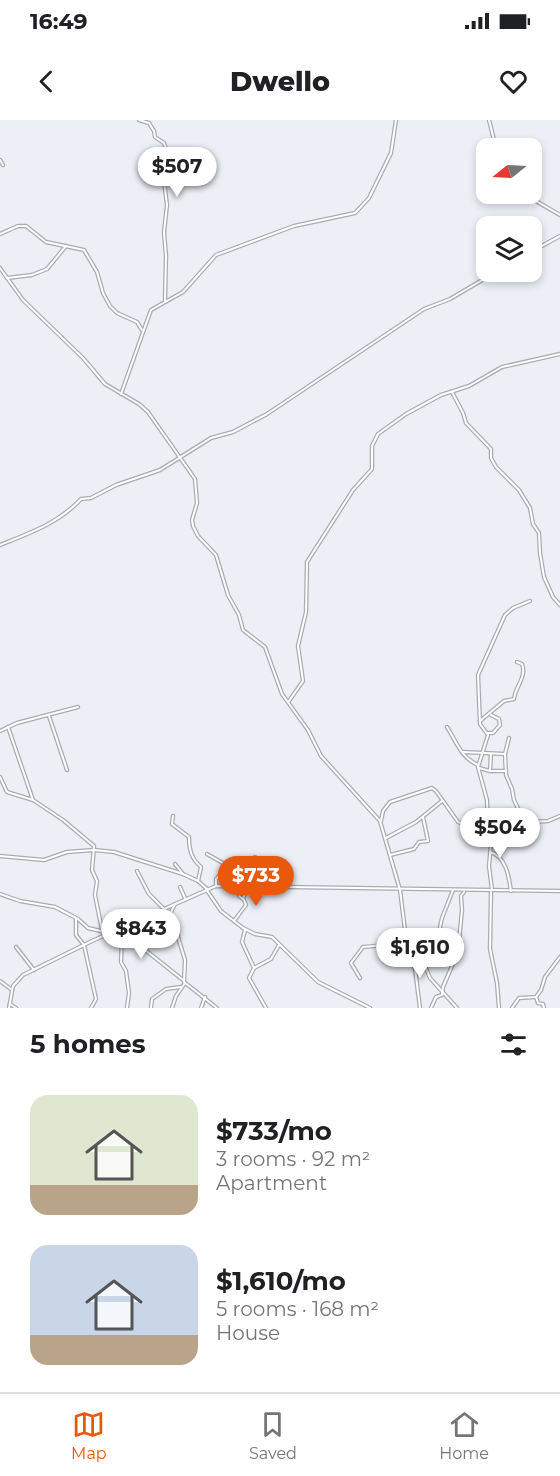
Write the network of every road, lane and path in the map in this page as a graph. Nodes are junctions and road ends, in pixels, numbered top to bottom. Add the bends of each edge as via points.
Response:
1 (139, 120) edge
2 (396, 120) edge
3 (489, 120) edge
4 (494, 138) edge
5 (0, 160) edge
6 (3, 165) dead end
7 (541, 204) edge
8 (560, 215) edge
9 (0, 234) edge
10 (560, 236) edge
11 (66, 246) junction
12 (542, 246) edge
13 (0, 268) edge
14 (7, 278) junction
15 (479, 282) edge
16 (165, 301) junction
17 (143, 333) junction
18 (560, 354) edge
19 (452, 392) junction
20 (121, 394) junction
21 (180, 457) junction
22 (0, 545) edge
23 (530, 601) dead end
24 (560, 605) edge
25 (517, 662) dead end
26 (288, 702) junction
27 (78, 707) dead end
28 (490, 714) junction
29 (48, 715) junction
30 (480, 721) junction
31 (8, 727) junction
32 (447, 727) dead end
33 (0, 730) edge
34 (488, 733) junction
35 (509, 738) dead end
36 (462, 752) junction
37 (483, 754) junction
38 (491, 754) junction
39 (505, 754) junction
40 (478, 766) junction
41 (67, 770) dead end
42 (490, 771) junction
43 (506, 771) junction
44 (0, 777) edge
45 (33, 800) junction
46 (442, 801) junction
47 (173, 816) dead end
48 (560, 816) edge
49 (423, 817) junction
50 (380, 821) junction
51 (526, 825) junction
52 (488, 830) junction
53 (386, 838) junction
54 (94, 850) junction
55 (490, 852) junction
56 (207, 854) dead end
57 (390, 855) junction
58 (0, 856) edge
59 (255, 857) dead end
60 (175, 864) dead end
61 (137, 871) dead end
62 (183, 874) junction
63 (221, 874) dead end
64 (244, 875) junction
65 (198, 881) junction
66 (216, 886) junction
67 (238, 886) junction
68 (247, 886) junction
69 (180, 887) dead end
70 (207, 889) junction
71 (400, 890) junction
72 (453, 890) junction
73 (464, 890) junction
74 (492, 891) junction
75 (512, 891) junction
76 (560, 891) edge
77 (0, 894) edge
78 (239, 896) dead end
79 (185, 898) junction
80 (243, 899) junction
81 (175, 903) junction
82 (166, 908) junction
83 (171, 915) junction
84 (147, 916) junction
85 (158, 916) junction
86 (76, 919) junction
87 (136, 921) junction
88 (234, 921) junction
89 (102, 930) junction
90 (246, 930) junction
91 (111, 932) junction
92 (178, 936) junction
93 (122, 937) junction
94 (408, 940) junction
95 (135, 943) junction
96 (84, 945) junction
97 (279, 945) junction
98 (16, 947) dead end
99 (412, 953) junction
100 (416, 957) junction
101 (560, 957) edge
102 (428, 958) junction
103 (423, 964) junction
104 (254, 968) junction
105 (34, 970) junction
106 (360, 978) dead end
107 (0, 981) edge
108 (184, 981) junction
109 (182, 987) junction
110 (12, 990) junction
111 (442, 993) junction
112 (205, 997) junction
113 (536, 997) junction
114 (9, 1006) edge
115 (16, 1008) edge
116 (91, 1008) edge
117 (126, 1008) edge
118 (151, 1008) edge
119 (172, 1008) edge
120 (201, 1008) edge
121 (217, 1008) edge
122 (266, 1008) edge
123 (370, 1008) edge
124 (420, 1008) edge
125 (431, 1008) edge
126 (457, 1008) edge
127 (499, 1008) edge
128 (512, 1008) edge
129 (544, 1008) edge

1 - 16 street via 149,123 168,152 163,173 167,205
2 - 16 street via 391,153 369,198 355,213 288,228 216,255 183,292
3 - 4 street
5 - 6 street
7 - 8 street
9 - 11 street via 26,226 46,242
10 - 12 street
11 - 14 street via 46,269
11 - 17 street via 87,252 110,306 140,324
13 - 14 street
14 - 20 street via 40,319 105,384
15 - 21 street via 423,309 271,412 233,432 211,438
16 - 17 street via 151,310
17 - 20 street
18 - 19 street via 502,367
19 - 24 street via 466,423 491,449 493,462 530,508 539,533 544,577
19 - 26 street via 380,431 372,445 373,468 353,490 309,557 305,572 306,612 297,646 303,681
20 - 21 street via 148,412
21 - 22 street via 160,470 116,484 90,499 81,499 45,526
21 - 26 street via 195,481 194,530 215,553 243,630 265,646
23 - 30 street via 505,615 480,667
25 - 28 street via 524,671 514,699 504,701
26 - 50 street via 321,756
27 - 29 street
28 - 30 street
28 - 34 street via 500,719 500,724 494,733
29 - 31 street
29 - 41 street
30 - 34 street
31 - 33 street
31 - 45 street
32 - 36 street
34 - 37 street
35 - 39 street
36 - 37 street
36 - 40 street
37 - 38 street
37 - 40 street
38 - 39 street
38 - 42 street
39 - 43 street
40 - 42 street
40 - 52 street via 486,796
42 - 43 street
43 - 51 street
44 - 45 street via 7,792
45 - 54 street via 85,837
46 - 49 street
46 - 50 street via 432,788 393,800
46 - 52 street via 458,822
47 - 65 street via 172,824 189,837 192,857 201,867
48 - 51 street
49 - 53 street
49 - 57 street via 428,841
50 - 53 street
51 - 52 street via 510,832
52 - 55 street
53 - 57 street
54 - 58 street via 67,852 44,860
54 - 62 street via 129,855
54 - 89 street via 92,870
55 - 74 street
55 - 75 street via 503,862
56 - 64 street
57 - 71 street
59 - 64 street
60 - 62 street
61 - 82 street via 146,889
62 - 65 street
63 - 66 street
64 - 67 street
65 - 70 street
66 - 67 street
66 - 70 street
67 - 68 street
68 - 71 street
68 - 80 street
69 - 79 street
70 - 79 street
70 - 88 street via 219,909
71 - 72 street
71 - 94 street
72 - 73 street
72 - 102 street via 438,941
73 - 74 street
73 - 111 street via 458,952
74 - 75 street
74 - 127 street via 489,936
75 - 76 street
77 - 86 street via 56,907
78 - 80 street
79 - 81 street
80 - 88 street via 246,905
81 - 82 street
81 - 83 street
82 - 83 street
82 - 84 street
83 - 85 street
83 - 92 street
84 - 85 street
84 - 87 street
85 - 92 street via 164,932
86 - 89 street via 88,928
86 - 96 street via 76,935
87 - 91 street
87 - 95 street
88 - 90 street
89 - 91 street
90 - 97 street via 272,937
90 - 104 street via 242,942
91 - 93 street
91 - 96 street
92 - 108 street via 185,960
93 - 95 street
93 - 117 street via 121,964 129,993
94 - 99 street
94 - 106 street via 363,947 351,963
95 - 108 street
96 - 105 street
96 - 116 street via 96,999
97 - 104 street via 271,959
97 - 123 street via 318,982
98 - 105 street
99 - 100 street
99 - 124 street
100 - 102 street
100 - 103 street
101 - 113 street
102 - 103 street
103 - 111 street
104 - 122 street via 249,978
105 - 110 street via 20,978
107 - 110 street
108 - 109 street
108 - 112 street
109 - 118 street via 163,990 153,999
109 - 119 street
110 - 114 street
111 - 125 street
111 - 126 street
112 - 120 street
112 - 121 street
113 - 128 street via 519,998
113 - 129 street
114 - 115 street

